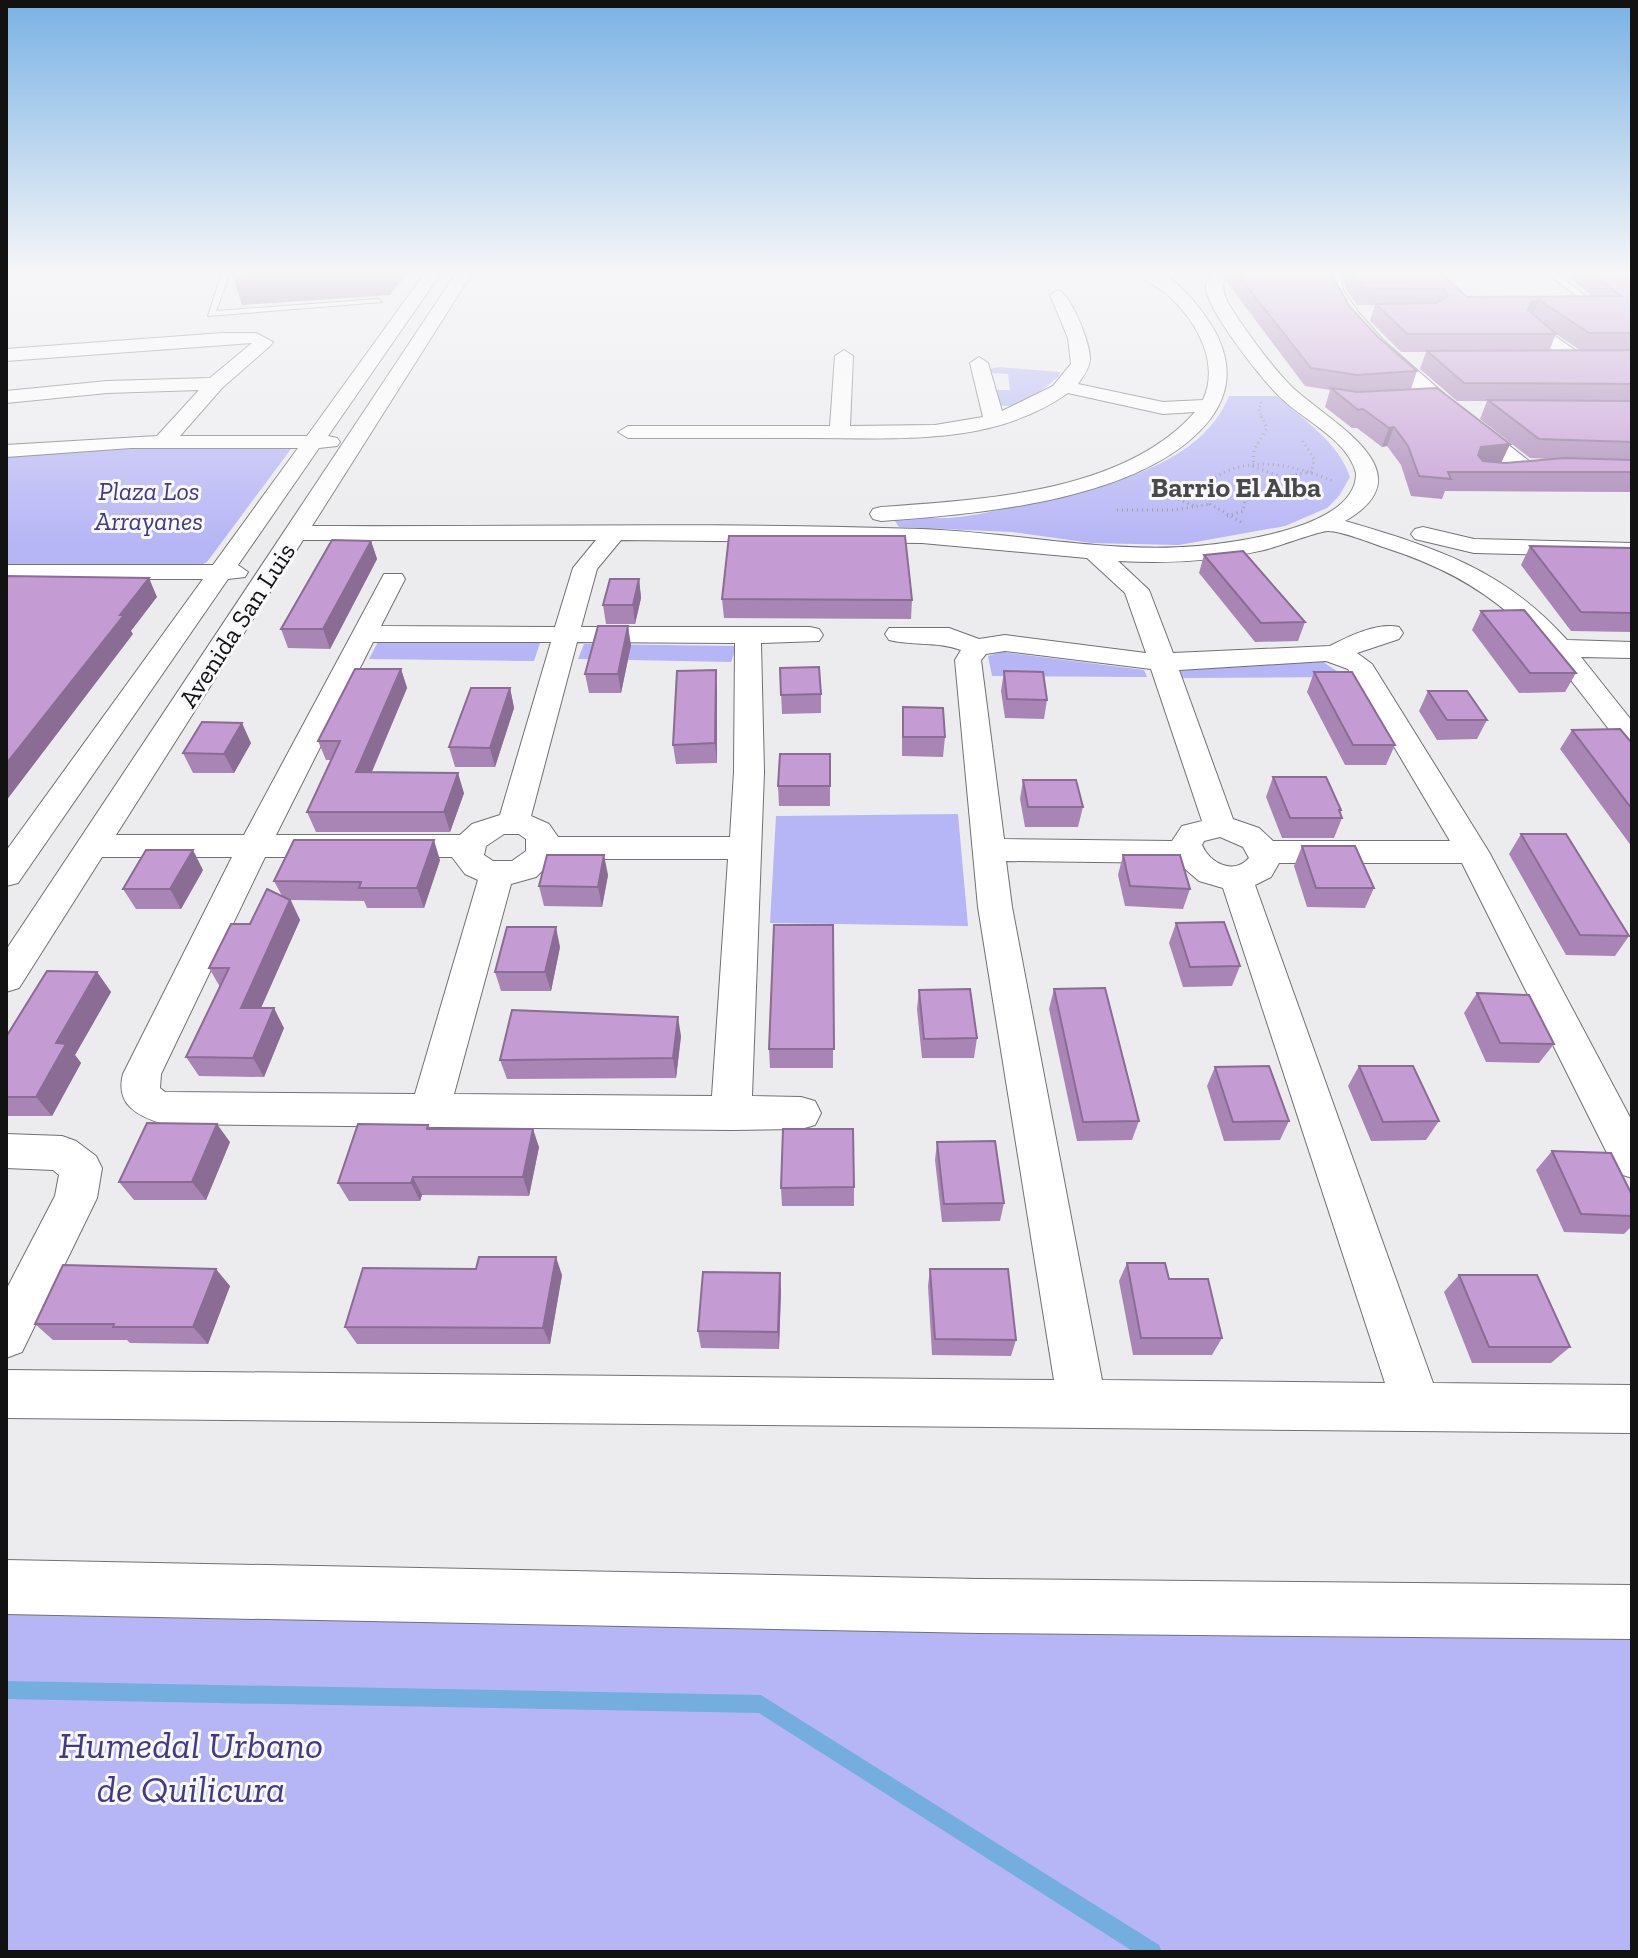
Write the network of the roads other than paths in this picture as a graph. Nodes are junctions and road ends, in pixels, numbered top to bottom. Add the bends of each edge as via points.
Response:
1 (245, 361) edge
2 (370, 361) edge
3 (407, 361) edge
4 (844, 361) edge
5 (1080, 361) edge
6 (1217, 361) edge
7 (1260, 361) edge
8 (1393, 361) edge
9 (979, 363) dead end
10 (215, 384) junction
11 (1062, 386) junction
12 (1285, 392) junction
13 (6, 397) edge
14 (1434, 397) junction
15 (1407, 399) edge
16 (1211, 405) junction
17 (1163, 408) junction
18 (1452, 410) junction
19 (1482, 410) dead end
20 (1313, 417) junction
21 (994, 420) junction
22 (1189, 430) junction
23 (628, 432) dead end
24 (840, 432) junction
25 (164, 441) junction
26 (313, 441) junction
27 (355, 442) junction
28 (6, 451) edge
29 (1530, 469) junction
30 (1632, 471) edge
31 (1494, 473) edge
32 (1359, 498) junction
33 (311, 511) junction
34 (1325, 523) junction
35 (880, 524) junction
36 (297, 533) junction
37 (570, 533) junction
38 (614, 533) junction
39 (1632, 550) edge
40 (1093, 551) junction
41 (1154, 554) junction
42 (585, 568) junction
43 (17, 572) edge
44 (221, 572) junction
45 (272, 572) junction
46 (393, 579) dead end
47 (1137, 590) junction
48 (6, 596) edge
49 (1390, 633) dead end
50 (366, 634) junction
51 (898, 634) dead end
52 (566, 635) junction
53 (748, 635) junction
54 (810, 635) dead end
55 (977, 647) junction
56 (1557, 648) junction
57 (1632, 650) edge
58 (1335, 654) junction
59 (1162, 661) junction
60 (1632, 740) edge
61 (513, 823) junction
62 (1220, 827) junction
63 (93, 846) junction
64 (254, 846) junction
65 (468, 846) junction
66 (544, 848) junction
67 (745, 848) junction
68 (987, 850) junction
69 (1187, 852) junction
70 (1473, 852) junction
71 (1250, 865) junction
72 (497, 873) junction
73 (6, 875) edge
74 (6, 979) edge
75 (430, 1111) junction
76 (801, 1113) dead end
77 (731, 1114) junction
78 (6, 1151) edge
79 (1632, 1161) edge
80 (6, 1336) edge
81 (6, 1394) edge
82 (1082, 1402) junction
83 (1417, 1406) junction
84 (1632, 1409) edge
85 (6, 1587) edge
86 (1632, 1612) edge

1 - 10 street
2 - 26 street, Avenida San Luis
3 - 27 street, Avenida San Luis
4 - 24 street
5 - 11 street
6 - 16 street via 1218,390
7 - 12 street
8 - 14 street
9 - 21 street
10 - 13 street
10 - 25 street
11 - 17 street
11 - 21 street via 1025,410
12 - 20 street
12 - 20 street via 1332,403
14 - 15 street
14 - 18 street
16 - 17 street
16 - 22 street
17 - 22 street
18 - 19 street
18 - 29 street
20 - 32 street via 1362,460 1368,477
21 - 24 street via 952,429
22 - 35 street via 1142,461 1086,482
23 - 24 street
25 - 26 street
25 - 28 street
26 - 27 street
26 - 44 street, Avenida San Luis
27 - 33 street, Avenida San Luis
29 - 30 street
29 - 31 street
32 - 34 street
32 - 39 street via 1431,538 1460,544
33 - 35 street
33 - 36 street, Avenida San Luis
34 - 41 street via 1220,550
34 - 56 street via 1474,575 1514,602
35 - 38 street
35 - 40 street
36 - 37 street
36 - 45 street, Avenida San Luis
37 - 38 street
37 - 42 street
38 - 42 street
40 - 41 street
40 - 47 street
41 - 47 street
42 - 52 street
43 - 44 street
43 - 48 street
44 - 45 street
44 - 73 street, Avenida San Luis
45 - 63 street, Avenida San Luis
46 - 50 street
47 - 59 street
49 - 58 street
50 - 52 street
50 - 64 street
51 - 55 street via 949,636
52 - 53 street
52 - 61 street
53 - 54 street
53 - 67 street
55 - 59 street via 1005,643
55 - 68 street via 968,660
56 - 57 street
56 - 60 street
58 - 59 street
58 - 70 street via 1362,669
59 - 62 street
61 - 65 street via 485,829
61 - 66 street via 537,830
62 - 69 street via 1193,833
62 - 71 street via 1252,838
63 - 64 street
63 - 74 street, Avenida San Luis
64 - 65 street
64 - 75 street via 142,1074 142,1097 163,1108
65 - 72 street via 472,865
66 - 67 street
66 - 72 street via 527,867
67 - 77 street
68 - 69 street
68 - 82 street
69 - 71 street via 1205,871
70 - 71 street
70 - 79 street
71 - 83 street
72 - 75 street
75 - 77 street
76 - 77 street
78 - 80 street via 62,1153 81,1168 76,1198
81 - 82 street
82 - 83 street
83 - 84 street
85 - 86 street via 979,1606

